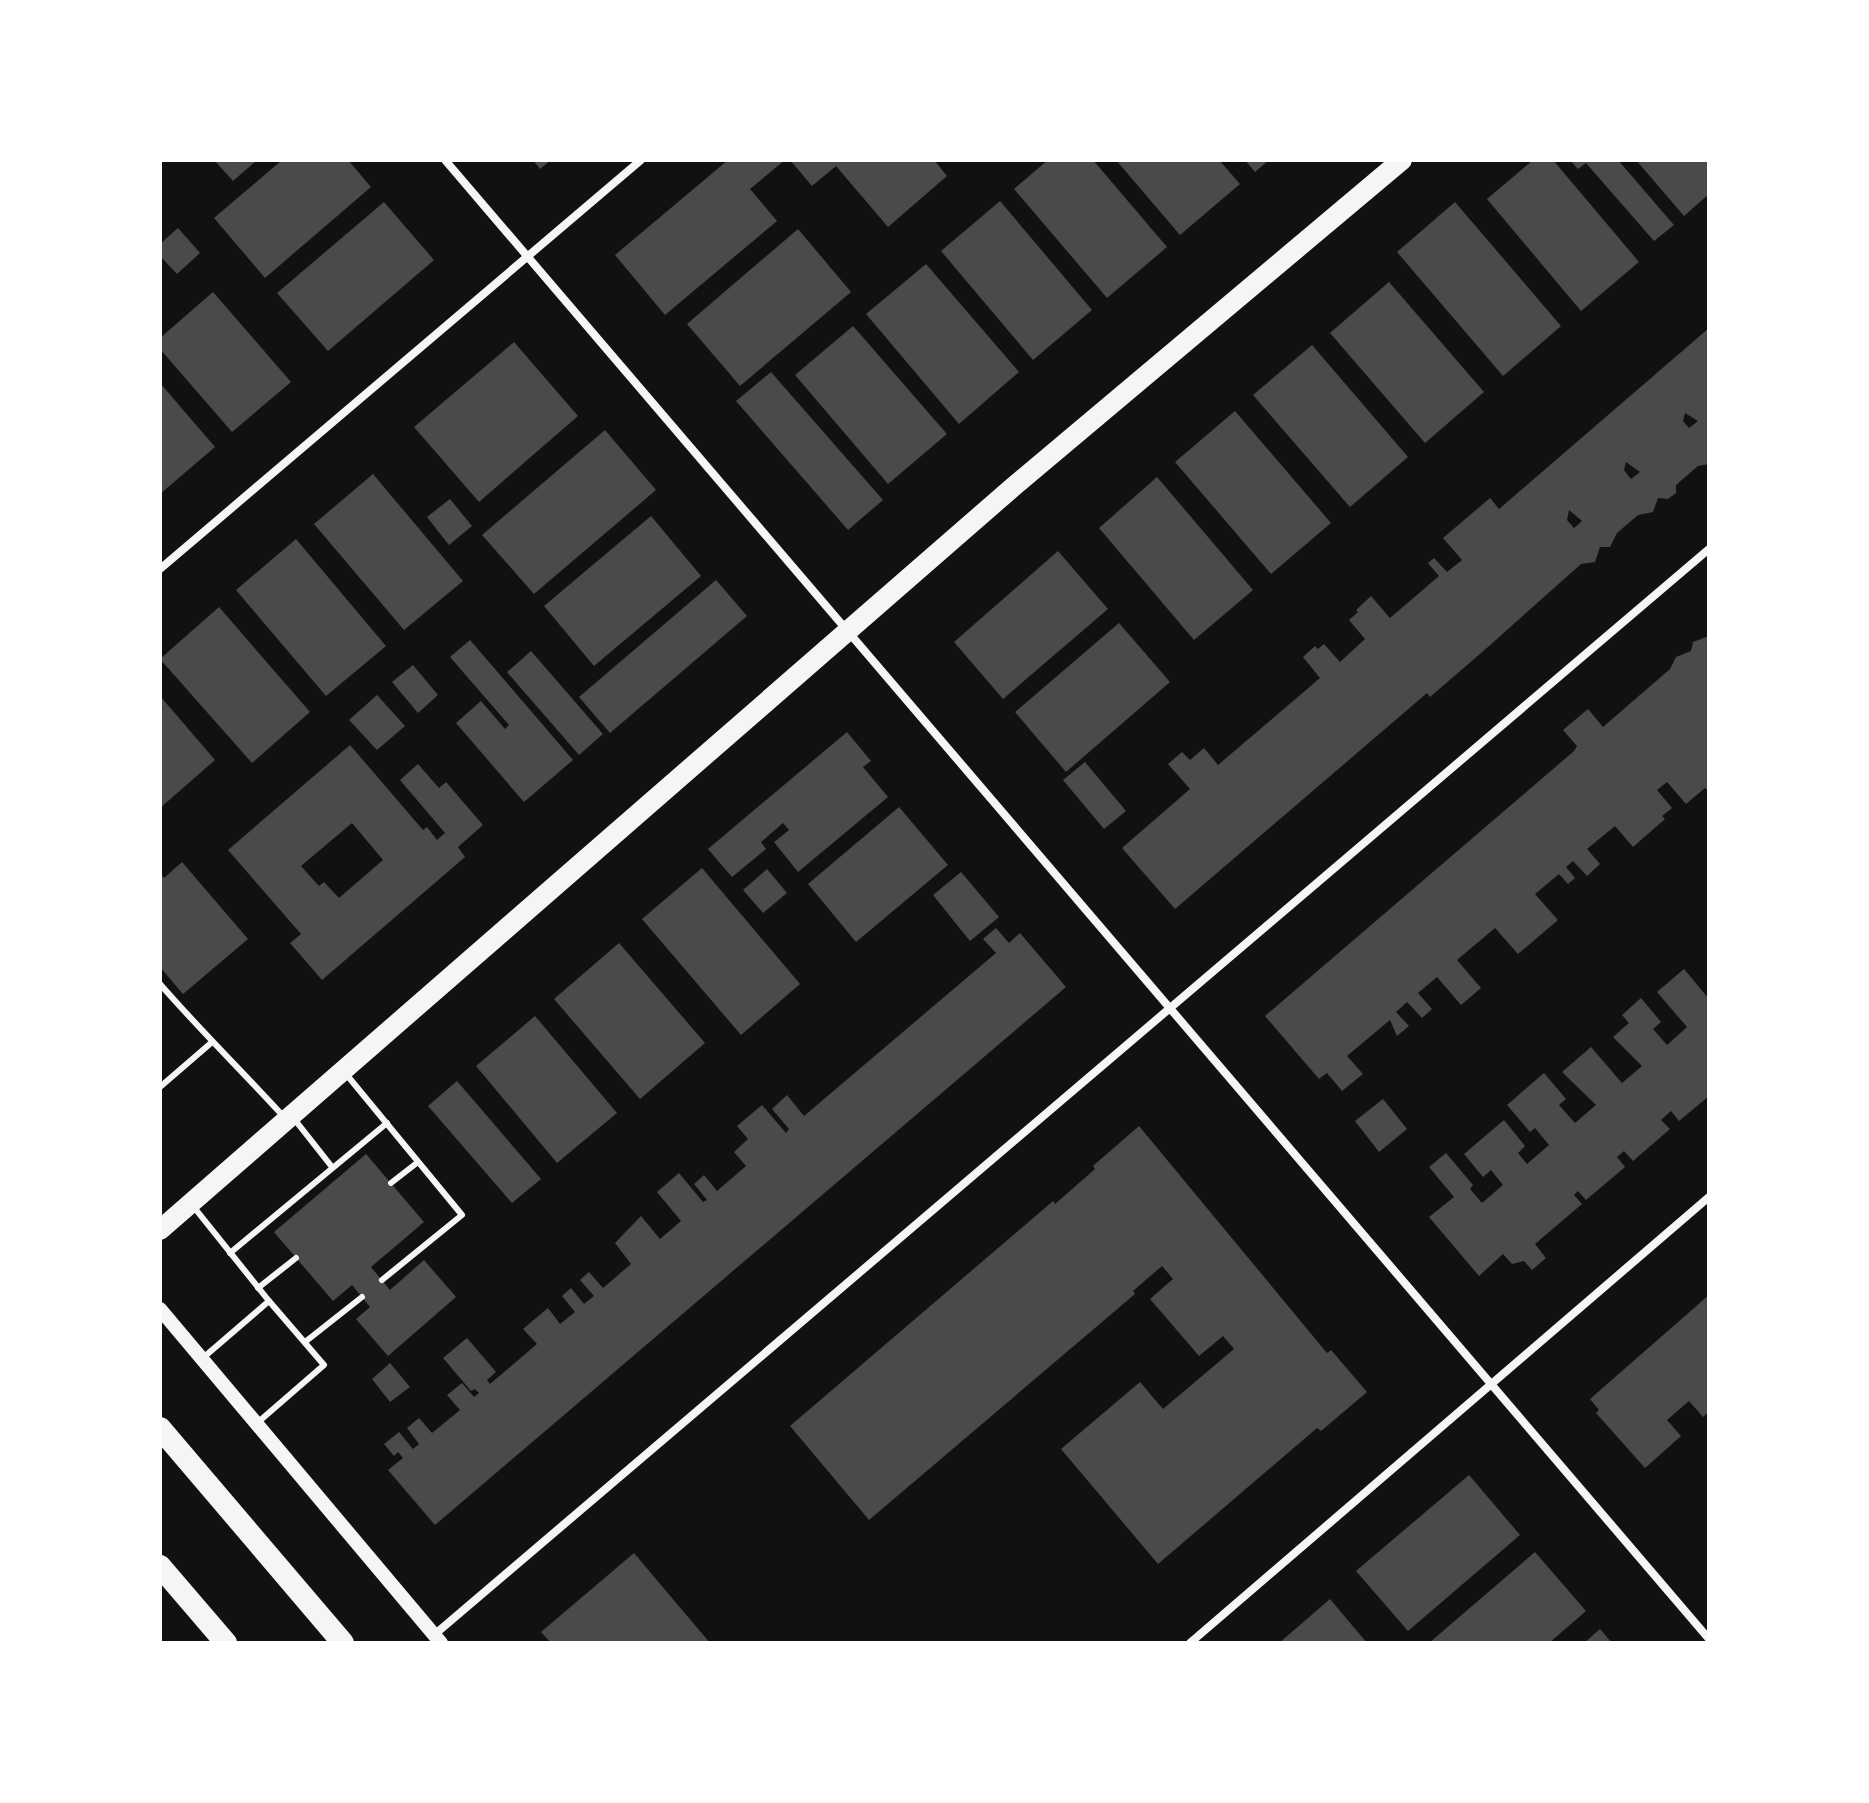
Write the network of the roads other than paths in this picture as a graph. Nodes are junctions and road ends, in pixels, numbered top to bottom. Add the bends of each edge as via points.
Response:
1 (445, 160) edge
2 (641, 160) edge
3 (1402, 160) edge
4 (528, 256) junction
5 (1709, 549) edge
6 (160, 569) edge
7 (849, 631) junction
8 (160, 984) edge
9 (1169, 1008) junction
10 (211, 1043) junction
11 (344, 1071) junction
12 (160, 1087) edge
13 (289, 1118) junction
14 (387, 1123) junction
15 (418, 1162) junction
16 (332, 1167) junction
17 (391, 1183) dead end
18 (1709, 1197) edge
19 (191, 1203) junction
20 (160, 1230) edge
21 (230, 1253) junction
22 (296, 1258) dead end
23 (382, 1280) dead end
24 (258, 1288) junction
25 (362, 1297) dead end
26 (269, 1301) junction
27 (160, 1309) edge
28 (305, 1342) junction
29 (204, 1357) junction
30 (1491, 1384) junction
31 (255, 1424) junction
32 (160, 1428) edge
33 (160, 1566) edge
34 (437, 1639) edge
35 (1709, 1639) edge
36 (226, 1643) edge
37 (343, 1643) edge
38 (1190, 1643) edge

1 - 4 street
2 - 4 street
3 - 7 main road
4 - 6 street
4 - 7 street
5 - 9 street
7 - 9 street
7 - 11 main road
8 - 10 lane
9 - 30 street
9 - 34 street
10 - 12 lane
10 - 13 lane
11 - 13 main road
11 - 14 lane
13 - 16 lane
13 - 19 main road
14 - 15 lane
14 - 16 lane
15 - 17 lane
15 - 23 lane via 462,1215
16 - 21 lane
18 - 30 street
19 - 20 main road
19 - 21 lane
21 - 24 lane
22 - 24 lane
24 - 26 lane
25 - 28 lane
26 - 28 lane
26 - 29 lane
27 - 29 street
28 - 31 lane via 324,1365
29 - 31 street
30 - 35 street
30 - 38 street
31 - 34 street
32 - 37 highway
33 - 36 highway

